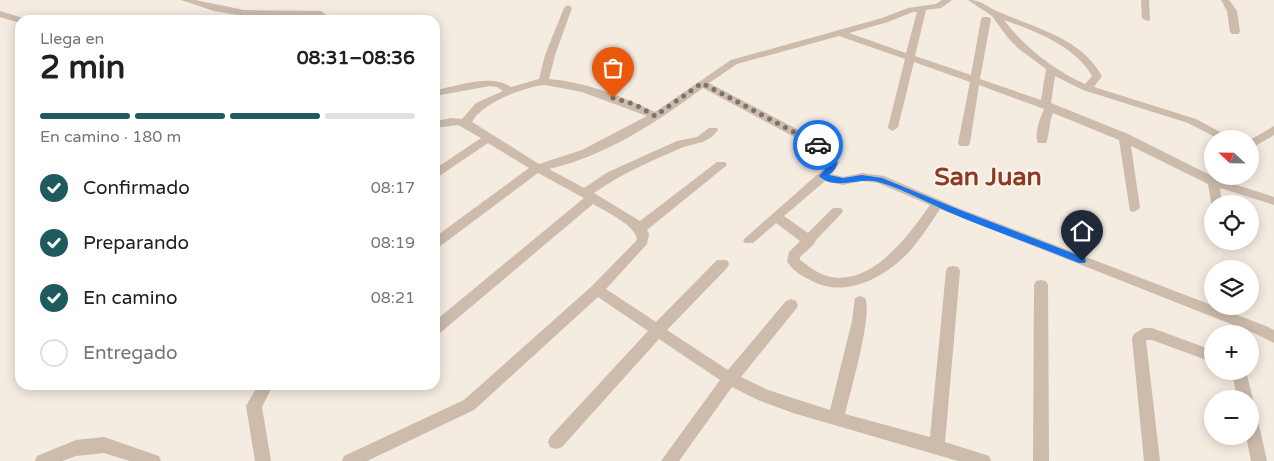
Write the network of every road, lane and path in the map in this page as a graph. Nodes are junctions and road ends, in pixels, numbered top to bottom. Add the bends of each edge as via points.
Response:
1 (185, 0) edge
2 (948, 0) edge
3 (972, 0) edge
4 (1145, 0) edge
5 (1225, 0) edge
6 (568, 8) dead end
7 (922, 8) junction
8 (0, 14) edge
9 (996, 14) junction
10 (322, 15) edge
11 (15, 18) edge
12 (1147, 18) dead end
13 (986, 20) dead end
14 (841, 32) junction
15 (1235, 32) dead end
16 (908, 58) junction
17 (1051, 70) junction
18 (976, 80) junction
19 (543, 82) junction
20 (702, 83) junction
21 (1087, 88) junction
22 (440, 92) edge
23 (511, 92) junction
24 (1048, 107) junction
25 (655, 116) junction
26 (466, 122) junction
27 (440, 124) edge
28 (893, 127) dead end
29 (713, 130) dead end
30 (1210, 130) edge
31 (1274, 130) edge
32 (1124, 137) junction
33 (488, 138) junction
34 (1259, 139) edge
35 (1042, 140) dead end
36 (964, 143) dead end
37 (721, 165) dead end
38 (536, 168) junction
39 (440, 172) edge
40 (823, 176) junction
41 (1204, 177) edge
42 (1222, 185) edge
43 (589, 195) junction
44 (1274, 201) edge
45 (937, 204) junction
46 (1134, 208) dead end
47 (837, 211) dead end
48 (776, 217) junction
49 (640, 228) junction
50 (440, 240) edge
51 (749, 240) dead end
52 (810, 241) junction
53 (722, 264) dead end
54 (953, 271) dead end
55 (1041, 285) dead end
56 (597, 290) junction
57 (860, 302) dead end
58 (791, 305) dead end
59 (440, 325) edge
60 (658, 330) junction
61 (1274, 337) edge
62 (1204, 353) edge
63 (730, 379) junction
64 (263, 390) edge
65 (836, 418) junction
66 (556, 442) dead end
67 (1255, 445) edge
68 (937, 447) junction
69 (44, 461) edge
70 (153, 461) edge
71 (263, 461) edge
72 (350, 461) edge
73 (669, 461) edge
74 (983, 461) edge
75 (1041, 461) edge
76 (1152, 461) edge
77 (1259, 461) edge

1 - 10 street via 244,13
2 - 7 street via 938,6
3 - 9 street
4 - 12 street
5 - 15 street via 1232,11
6 - 19 street
7 - 14 street
7 - 16 street
8 - 11 street
9 - 17 street via 1016,41
9 - 21 street via 1056,39 1094,66 1097,76
13 - 18 street
14 - 16 street
14 - 20 street via 741,60
16 - 18 street
16 - 28 street
17 - 21 street
17 - 24 street
18 - 24 street
18 - 36 street
19 - 23 street
19 - 25 street via 562,84 634,104
20 - 25 street
20 - 40 street via 831,152 834,163
21 - 30 street via 1192,121
22 - 23 street via 490,83 500,84
23 - 26 street via 471,111
24 - 32 street
24 - 35 street
25 - 38 street via 574,157
26 - 27 street via 459,120
26 - 33 street
29 - 43 street via 700,140 680,144 612,175
31 - 34 street
32 - 41 street
32 - 46 street
33 - 38 street
33 - 39 street
37 - 49 street
38 - 43 street
38 - 50 street
40 - 45 street via 843,181 874,178
40 - 48 street
42 - 44 street
43 - 49 street
43 - 59 street
45 - 52 street via 892,263 858,279 844,283 829,282 795,264 794,255
45 - 61 street
47 - 52 street
48 - 51 street
48 - 52 street
49 - 56 street via 643,241
53 - 60 street
54 - 68 street
55 - 75 street
56 - 60 street
56 - 72 street via 469,405
57 - 65 street via 859,321
58 - 63 street
60 - 63 street
60 - 66 street
62 - 76 street via 1152,334 1139,338
63 - 65 street via 763,395
63 - 73 street
64 - 71 street via 254,406
65 - 68 street
67 - 77 street
68 - 74 street
69 - 70 street via 76,448 104,445

